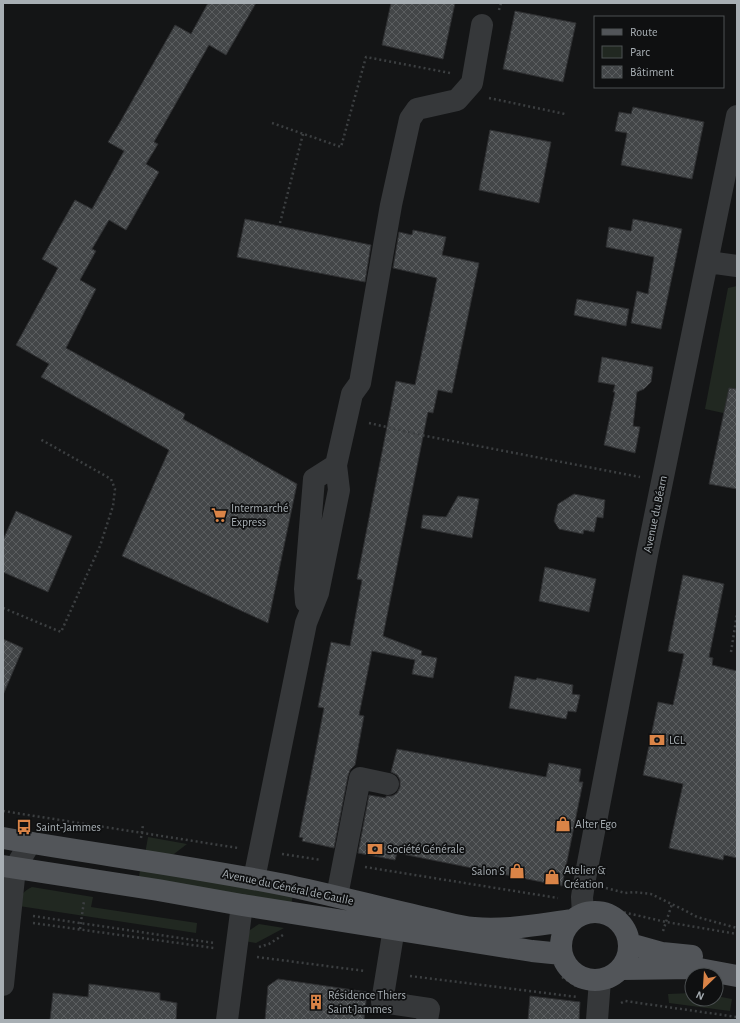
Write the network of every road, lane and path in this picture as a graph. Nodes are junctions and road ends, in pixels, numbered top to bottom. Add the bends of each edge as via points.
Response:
1 (501, 3) edge
2 (499, 11) dead end
3 (482, 25) dead end
4 (453, 73) dead end
5 (488, 97) dead end
6 (565, 114) dead end
7 (737, 116) edge
8 (272, 123) dead end
9 (303, 134) junction
10 (280, 222) dead end
11 (708, 262) junction
12 (737, 266) edge
13 (366, 422) dead end
14 (40, 439) dead end
15 (662, 481) junction
16 (3, 608) edge
17 (737, 614) edge
18 (736, 625) edge
19 (731, 652) dead end
20 (388, 784) dead end
21 (3, 811) edge
22 (3, 838) edge
23 (30, 843) junction
24 (260, 851) junction
25 (343, 863) junction
26 (9, 867) edge
27 (254, 879) junction
28 (337, 896) junction
29 (85, 898) dead end
30 (585, 904) junction
31 (672, 904) junction
32 (242, 905) junction
33 (20, 917) junction
34 (666, 922) junction
35 (80, 923) junction
36 (394, 928) junction
37 (737, 928) edge
38 (80, 929) junction
39 (737, 934) edge
40 (661, 935) dead end
41 (630, 944) junction
42 (236, 951) junction
43 (562, 954) junction
44 (737, 962) edge
45 (622, 969) junction
46 (386, 973) junction
47 (737, 976) edge
48 (600, 980) junction
49 (3, 985) edge
50 (582, 1001) dead end
51 (619, 1005) dead end
52 (737, 1017) edge
53 (226, 1020) edge
54 (427, 1020) edge
55 (597, 1020) edge

1 - 2 path
3 - 24 street via 472,83 458,100 417,109 410,119 360,383 352,394 338,459 339,490 318,593 306,623
4 - 9 path via 366,57 342,146
5 - 6 path
7 - 11 street, Avenue du Béarn
8 - 9 path
9 - 10 path
11 - 12 street
11 - 15 street, Avenue du Béarn
13 - 15 path via 426,436
14 - 16 path via 111,479 115,490 113,506 100,546 61,632
15 - 30 street, Avenue du Béarn
17 - 18 path
18 - 19 path
20 - 25 street via 360,778
21 - 24 path
22 - 23 main road, Avenue du Général de Gaulle
23 - 26 street
23 - 27 main road, Avenue du Général de Gaulle
24 - 25 path
24 - 27 street
25 - 28 street
25 - 30 path
26 - 32 main road, Avenue du Général de Gaulle
26 - 33 street
27 - 28 main road, Avenue du Général de Gaulle
28 - 30 main road, Avenue du Général de Gaulle via 473,928 518,927
29 - 35 path
30 - 31 path via 634,892 651,894
30 - 34 path
30 - 41 main road, Avenue du Général de Gaulle via 594,912 605,913 616,919 624,927
30 - 43 main road via 566,928 561,939
31 - 34 path
31 - 37 path via 696,917
32 - 36 main road, Avenue du Général de Gaulle
32 - 42 street
33 - 35 path
33 - 38 path
33 - 49 street via 8,944
34 - 39 path
34 - 40 path
35 - 38 path
35 - 42 path
36 - 43 main road, Avenue du Général de Gaulle via 532,952
36 - 46 street
38 - 42 path
41 - 44 main road via 662,953
41 - 45 main road via 627,960
42 - 46 path
42 - 53 street
43 - 48 main road via 571,970 580,977 591,981
45 - 47 main road via 694,968
45 - 48 main road via 613,976
46 - 50 path via 577,997
46 - 54 street via 382,1002 429,1009
48 - 55 street
51 - 52 path via 625,1001

